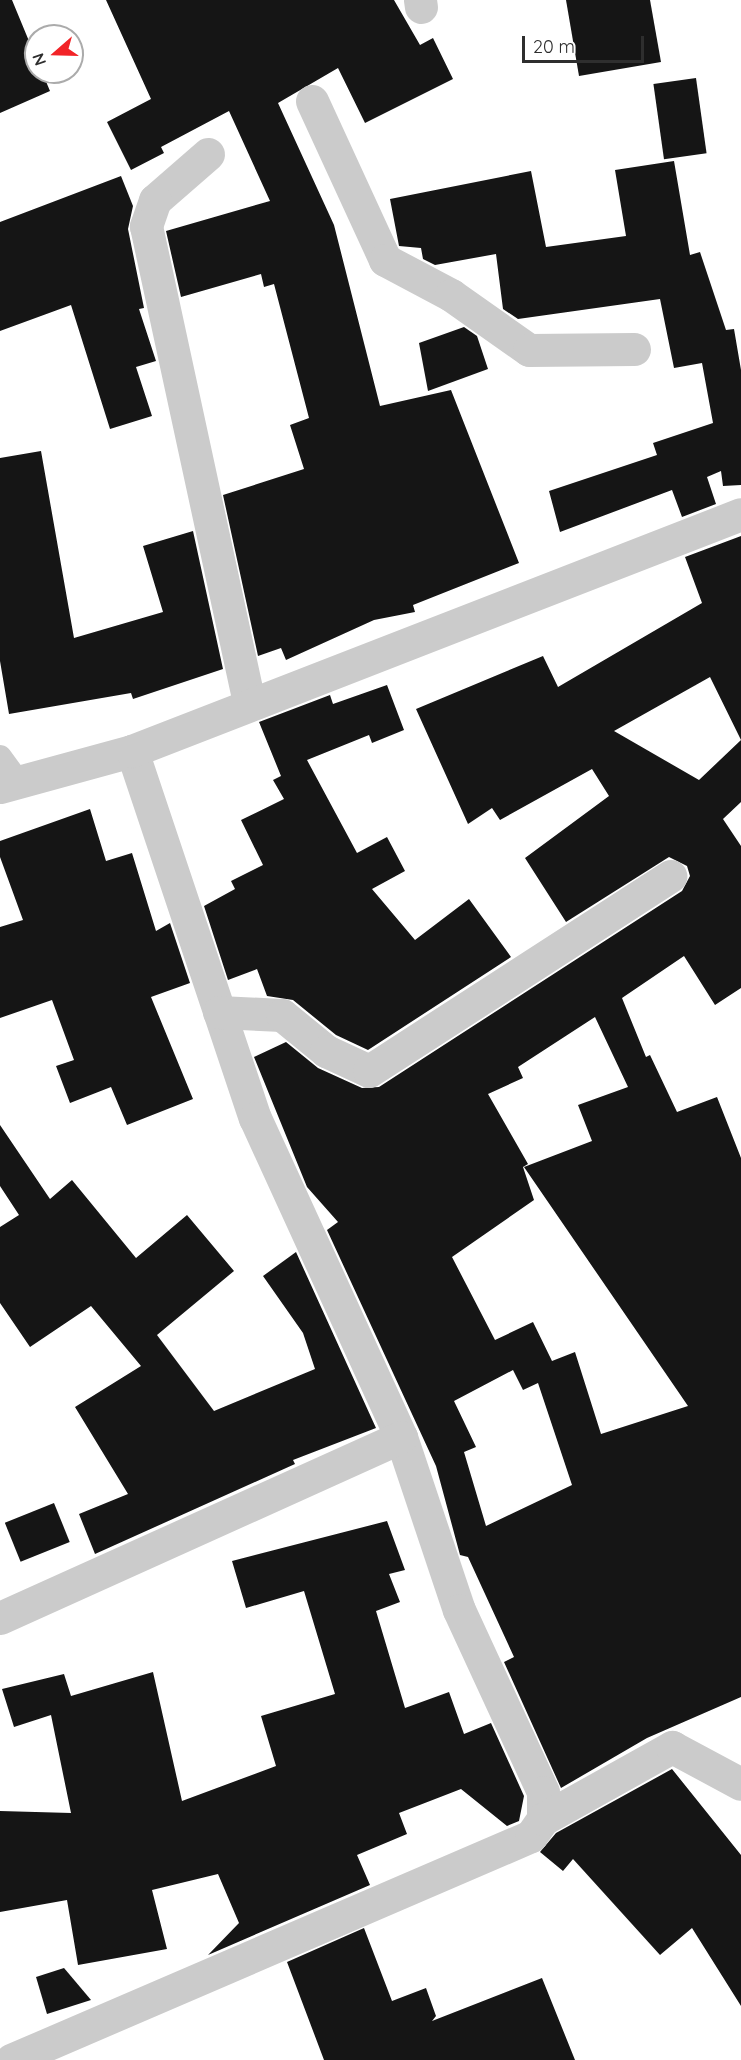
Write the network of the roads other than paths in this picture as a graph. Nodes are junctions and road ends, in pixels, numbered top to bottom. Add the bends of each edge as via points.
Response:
1 (312, 101) dead end
2 (208, 154) dead end
3 (634, 349) dead end
4 (741, 514) edge
5 (249, 702) junction
6 (132, 751) junction
7 (6, 775) edge
8 (671, 876) dead end
9 (219, 1012) junction
10 (401, 1437) junction
11 (0, 1618) edge
12 (741, 1784) edge
13 (543, 1819) junction
14 (0, 2052) edge
15 (3, 2060) edge
16 (11, 2060) edge

1 - 3 street via 385,260 451,295 529,350
2 - 5 street via 155,200 146,226
4 - 5 street
5 - 6 street
6 - 7 street
6 - 9 street
8 - 9 street via 369,1071 326,1051 282,1015
9 - 10 street via 269,1151
10 - 11 street
10 - 13 street via 459,1610 543,1792
12 - 13 street via 672,1747
13 - 16 street via 531,1836
14 - 15 street

